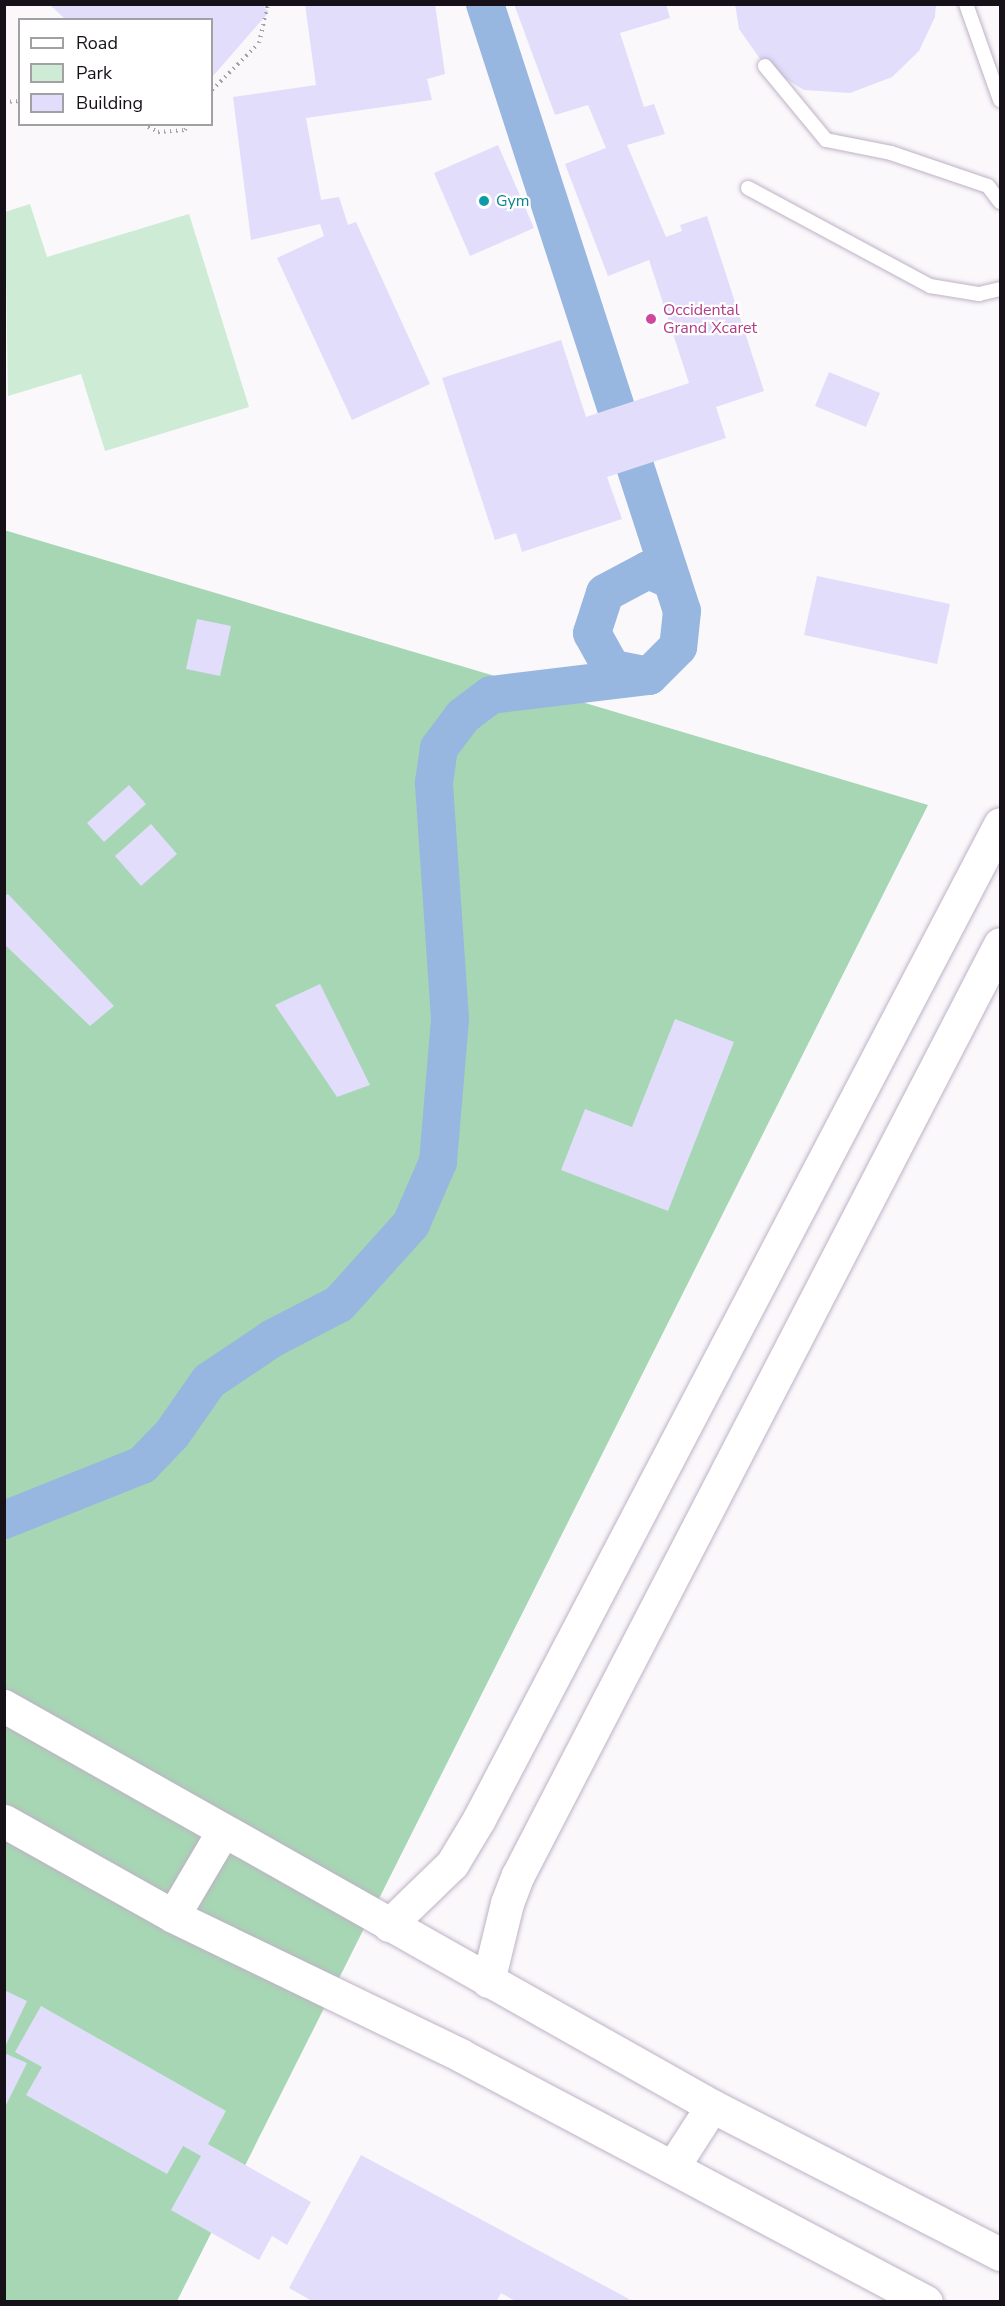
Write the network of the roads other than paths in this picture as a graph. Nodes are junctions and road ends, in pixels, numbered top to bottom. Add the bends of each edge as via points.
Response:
1 (966, 4) edge
2 (765, 66) dead end
3 (1000, 99) edge
4 (748, 188) dead end
5 (1000, 202) edge
6 (1000, 289) edge
7 (1000, 824) edge
8 (1000, 944) edge
9 (4, 1706) edge
10 (4, 1821) edge
11 (223, 1831) junction
12 (173, 1916) junction
13 (389, 1925) junction
14 (488, 1981) junction
15 (712, 2106) junction
16 (674, 2165) junction
17 (1000, 2254) edge
18 (926, 2301) edge

1 - 3 lane
2 - 5 lane via 826,140 891,153 988,186
4 - 6 lane via 930,286 980,294
7 - 13 street via 479,1820 452,1864
8 - 14 street via 518,1875
9 - 11 street
10 - 12 street
11 - 12 street
11 - 13 street
12 - 16 street via 462,2056
13 - 14 street
14 - 15 street
15 - 16 street
15 - 17 street
16 - 18 street

